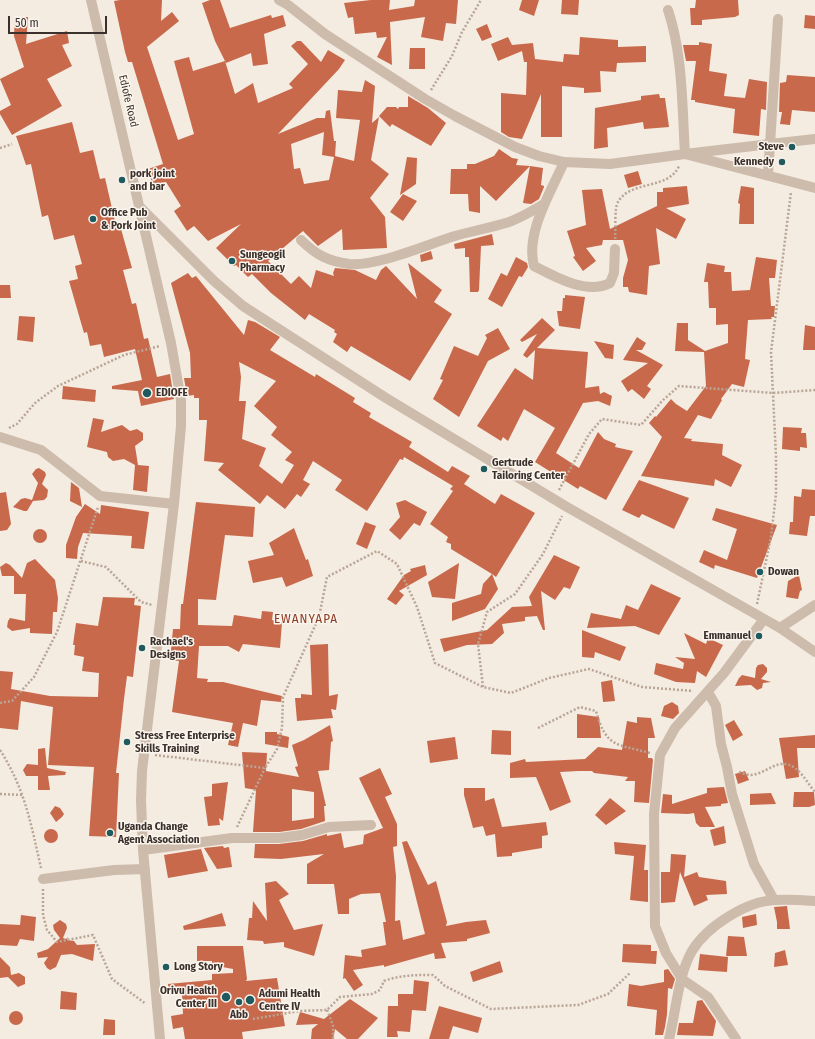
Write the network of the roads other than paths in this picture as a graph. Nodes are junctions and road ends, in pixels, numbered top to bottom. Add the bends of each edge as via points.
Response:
1 (91, 0) edge
2 (279, 0) edge
3 (668, 10) dead end
4 (778, 20) dead end
5 (815, 139) edge
6 (770, 144) junction
7 (685, 154) junction
8 (564, 162) junction
9 (768, 174) junction
10 (815, 188) edge
11 (544, 204) junction
12 (141, 208) junction
13 (301, 240) dead end
14 (615, 250) road end
15 (3, 433) edge
16 (174, 504) junction
17 (815, 605) edge
18 (760, 616) junction
19 (780, 628) junction
20 (815, 652) edge
21 (708, 692) junction
22 (371, 825) dead end
23 (142, 850) junction
24 (145, 869) junction
25 (43, 878) road end
26 (774, 900) junction
27 (815, 901) edge
28 (682, 979) junction
29 (160, 1039) edge
30 (669, 1039) edge
31 (736, 1039) edge

1 - 12 street, Ediofe Road
2 - 8 street via 325,34 425,99 515,148
3 - 7 street via 674,29
4 - 6 street
5 - 6 street
6 - 7 street
6 - 9 street
7 - 8 street via 610,164
7 - 9 street
8 - 11 street
9 - 10 street
11 - 13 street via 507,223 375,261 350,264 326,259 315,254
11 - 14 street via 537,223 531,256 534,266 579,285 600,288 610,283 614,273
12 - 16 street, Ediofe Road via 171,343 181,406
12 - 18 street via 214,281 243,306 386,398 567,507
15 - 16 street via 41,450 100,496
16 - 23 street, Ediofe Road via 145,754 141,800
17 - 19 street
18 - 19 street
18 - 21 street
19 - 20 street
21 - 26 street via 716,706 732,794 754,864
21 - 28 street via 675,728 660,755 654,814 655,926 666,953
22 - 23 street via 329,827 302,835 279,838 232,838
23 - 24 street, Ediofe Road
24 - 25 street
24 - 29 street, Ediofe Road
26 - 27 street
26 - 28 street via 741,909 708,931 692,951
28 - 30 street
28 - 31 street via 708,997

